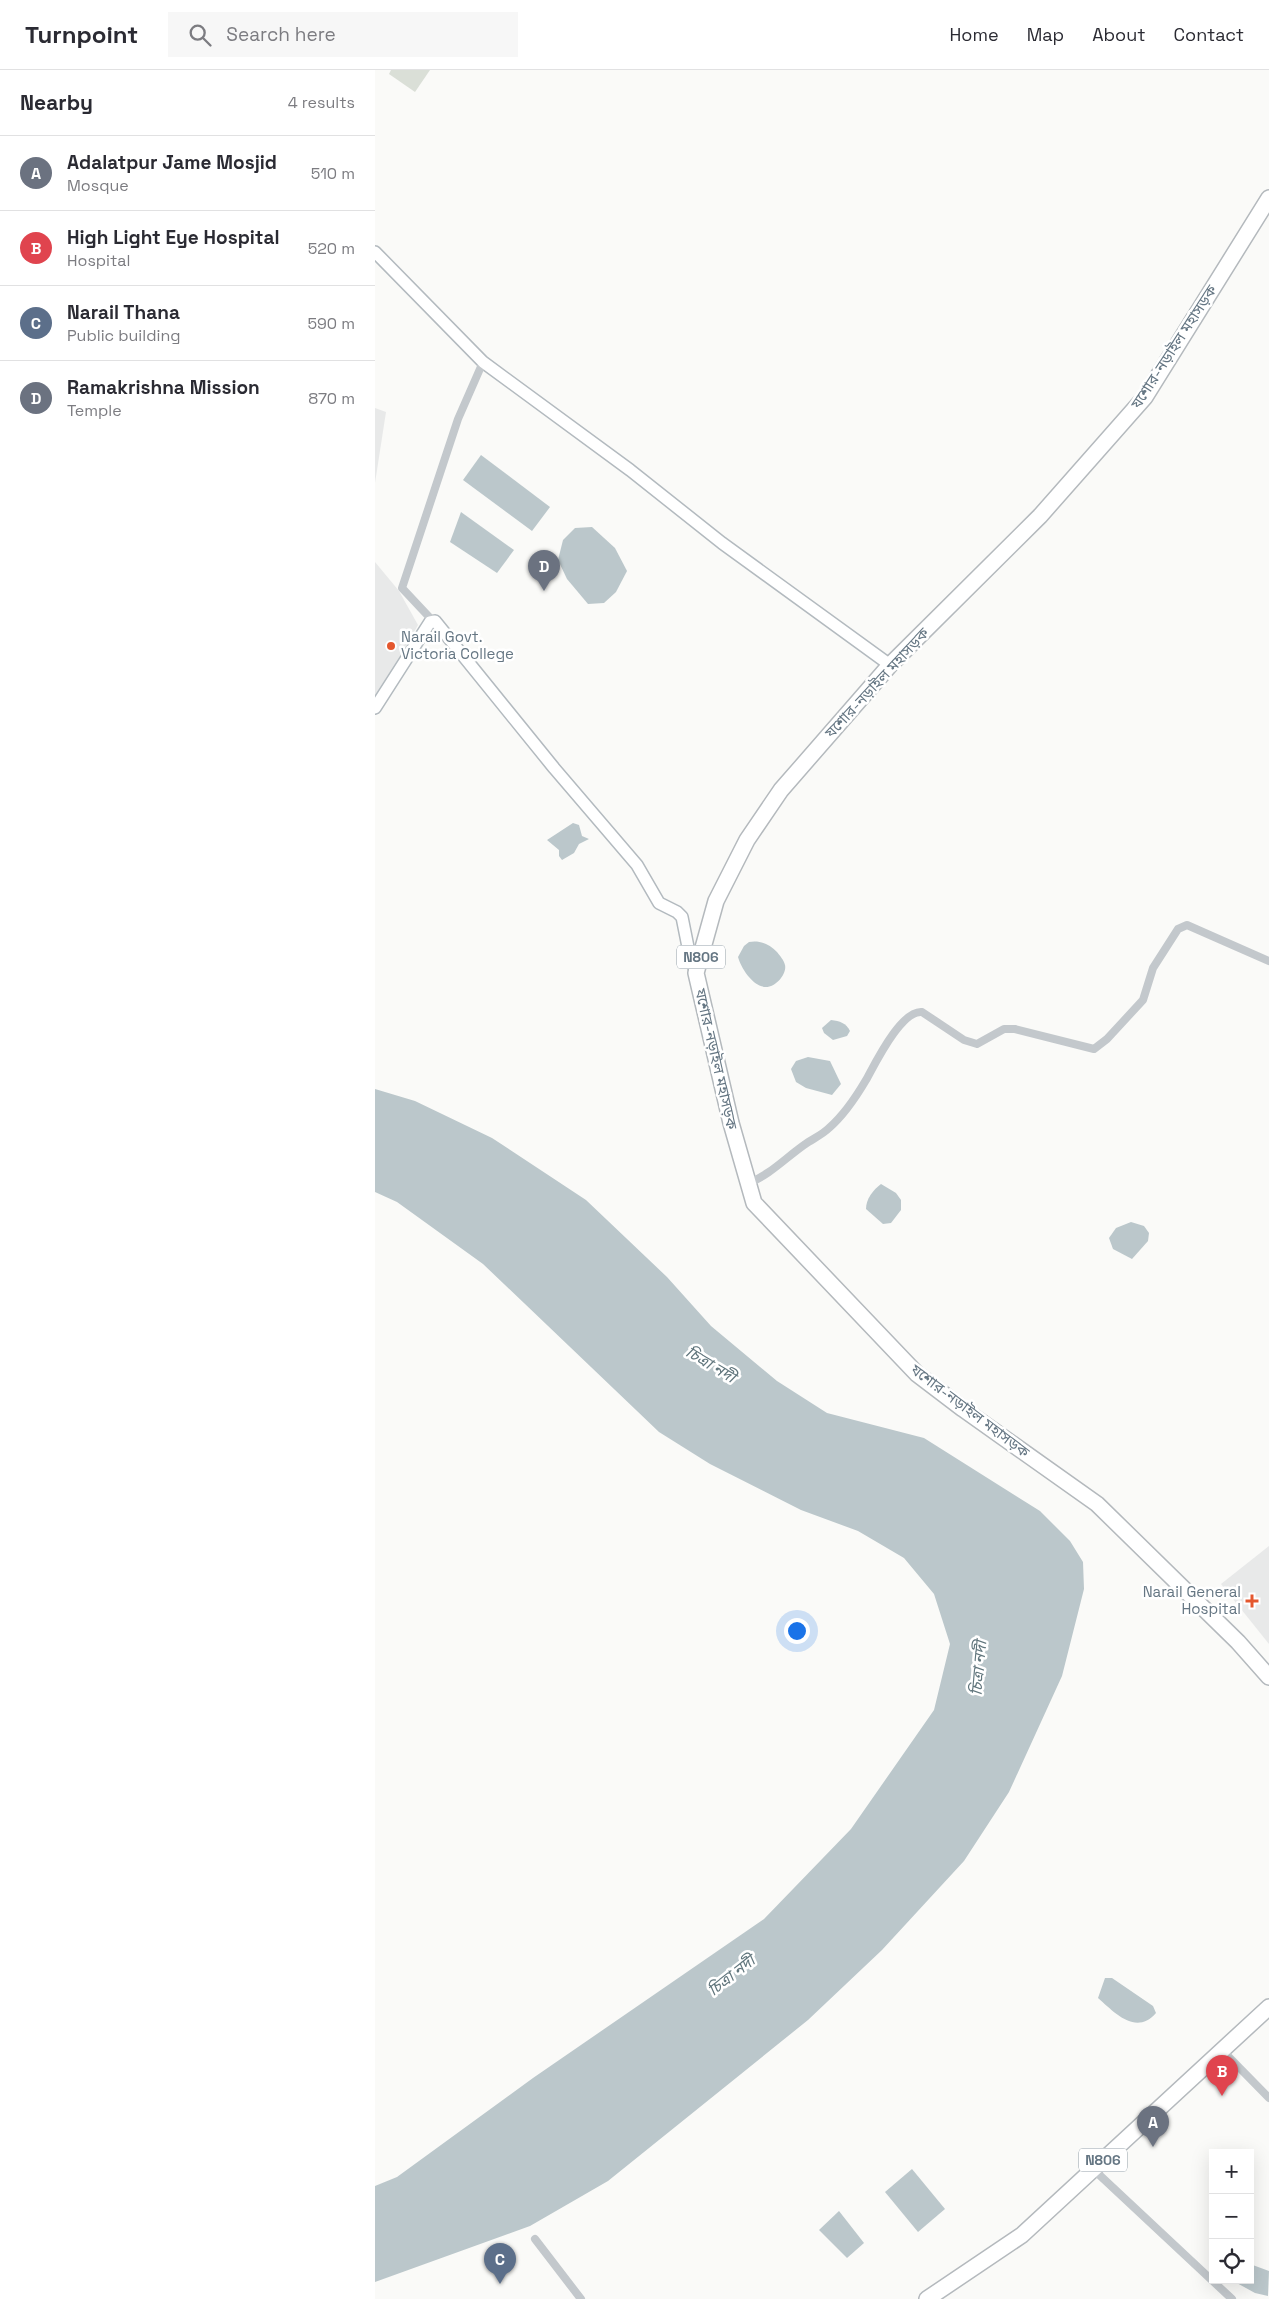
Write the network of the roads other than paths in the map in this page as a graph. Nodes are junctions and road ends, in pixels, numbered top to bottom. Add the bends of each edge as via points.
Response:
1 (1269, 198) edge
2 (375, 252) edge
3 (483, 362) junction
4 (432, 620) junction
5 (891, 665) junction
6 (375, 708) edge
7 (1269, 961) edge
8 (696, 974) junction
9 (747, 1184) junction
10 (1269, 1677) edge
11 (1269, 2007) edge
12 (1223, 2051) junction
13 (1269, 2098) edge
14 (1093, 2169) junction
15 (535, 2239) dead end
16 (581, 2299) edge
17 (927, 2299) edge
18 (1232, 2299) edge

1 - 5 highway, যশোর-নড়াইল মহাসড়ক / N806 via 1145,396 1040,516
2 - 3 street
3 - 4 street via 458,418 402,588
3 - 5 street via 630,470 722,543
4 - 6 street
4 - 8 street via 637,865 659,903 682,917
5 - 8 highway, যশোর-নড়াইল মহাসড়ক / N806 via 781,790 747,840 716,901
7 - 9 street via 1187,925 1178,929 1153,968 1143,1000 1094,1049 1015,1028 1004,1029 977,1044 964,1040 922,1012 913,1013 882,1050 851,1104 828,1129 765,1177
8 - 9 highway, যশোর-নড়াইল মহাসড়ক / N806
9 - 10 highway, যশোর-নড়াইল মহাসড়ক / N806 via 754,1203 917,1374 1097,1504 1238,1642
11 - 12 highway, N806
12 - 13 street
12 - 14 highway, N806
14 - 17 highway, N806 via 1022,2236
14 - 18 street
15 - 16 street

